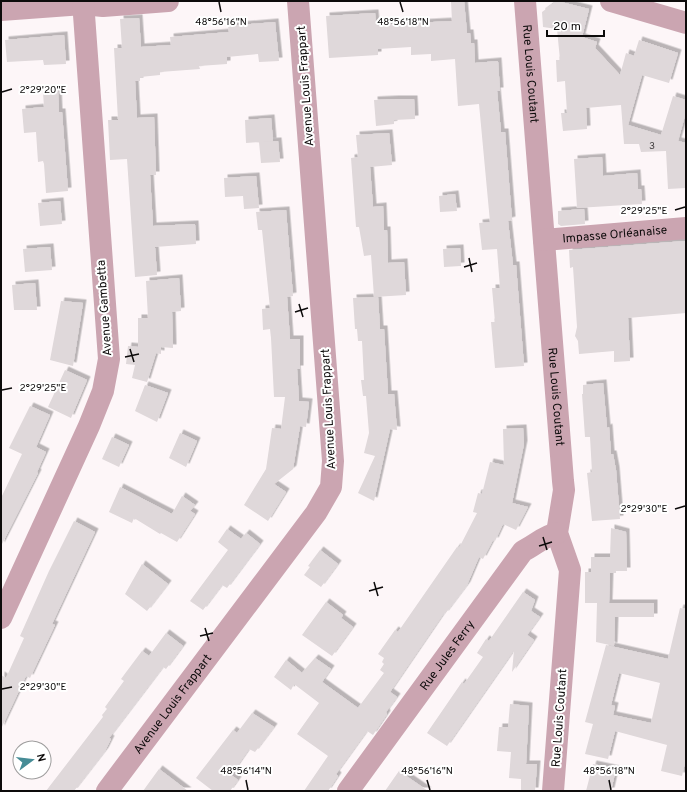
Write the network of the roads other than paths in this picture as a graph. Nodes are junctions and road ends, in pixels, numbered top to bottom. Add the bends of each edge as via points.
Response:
1 (168, 1) edge
2 (298, 1) edge
3 (525, 1) edge
4 (611, 1) edge
5 (83, 3) edge
6 (1, 10) edge
7 (686, 22) edge
8 (686, 228) edge
9 (544, 240) junction
10 (557, 532) junction
11 (1, 618) edge
12 (107, 791) edge
13 (348, 791) edge
14 (553, 791) edge

1 - 5 street via 103,6
2 - 12 street, Avenue Louis Frappart via 333,462 331,487 316,513
3 - 9 street, Rue Louis Coutant
4 - 7 street
5 - 6 street
5 - 11 street, Avenue Gambetta via 108,358 103,391 89,426
8 - 9 street, Impasse Orléanaise
9 - 10 street, Rue Louis Coutant via 564,485
10 - 13 street, Rue Jules Ferry via 545,536 523,551
10 - 14 street, Rue Louis Coutant via 570,570

